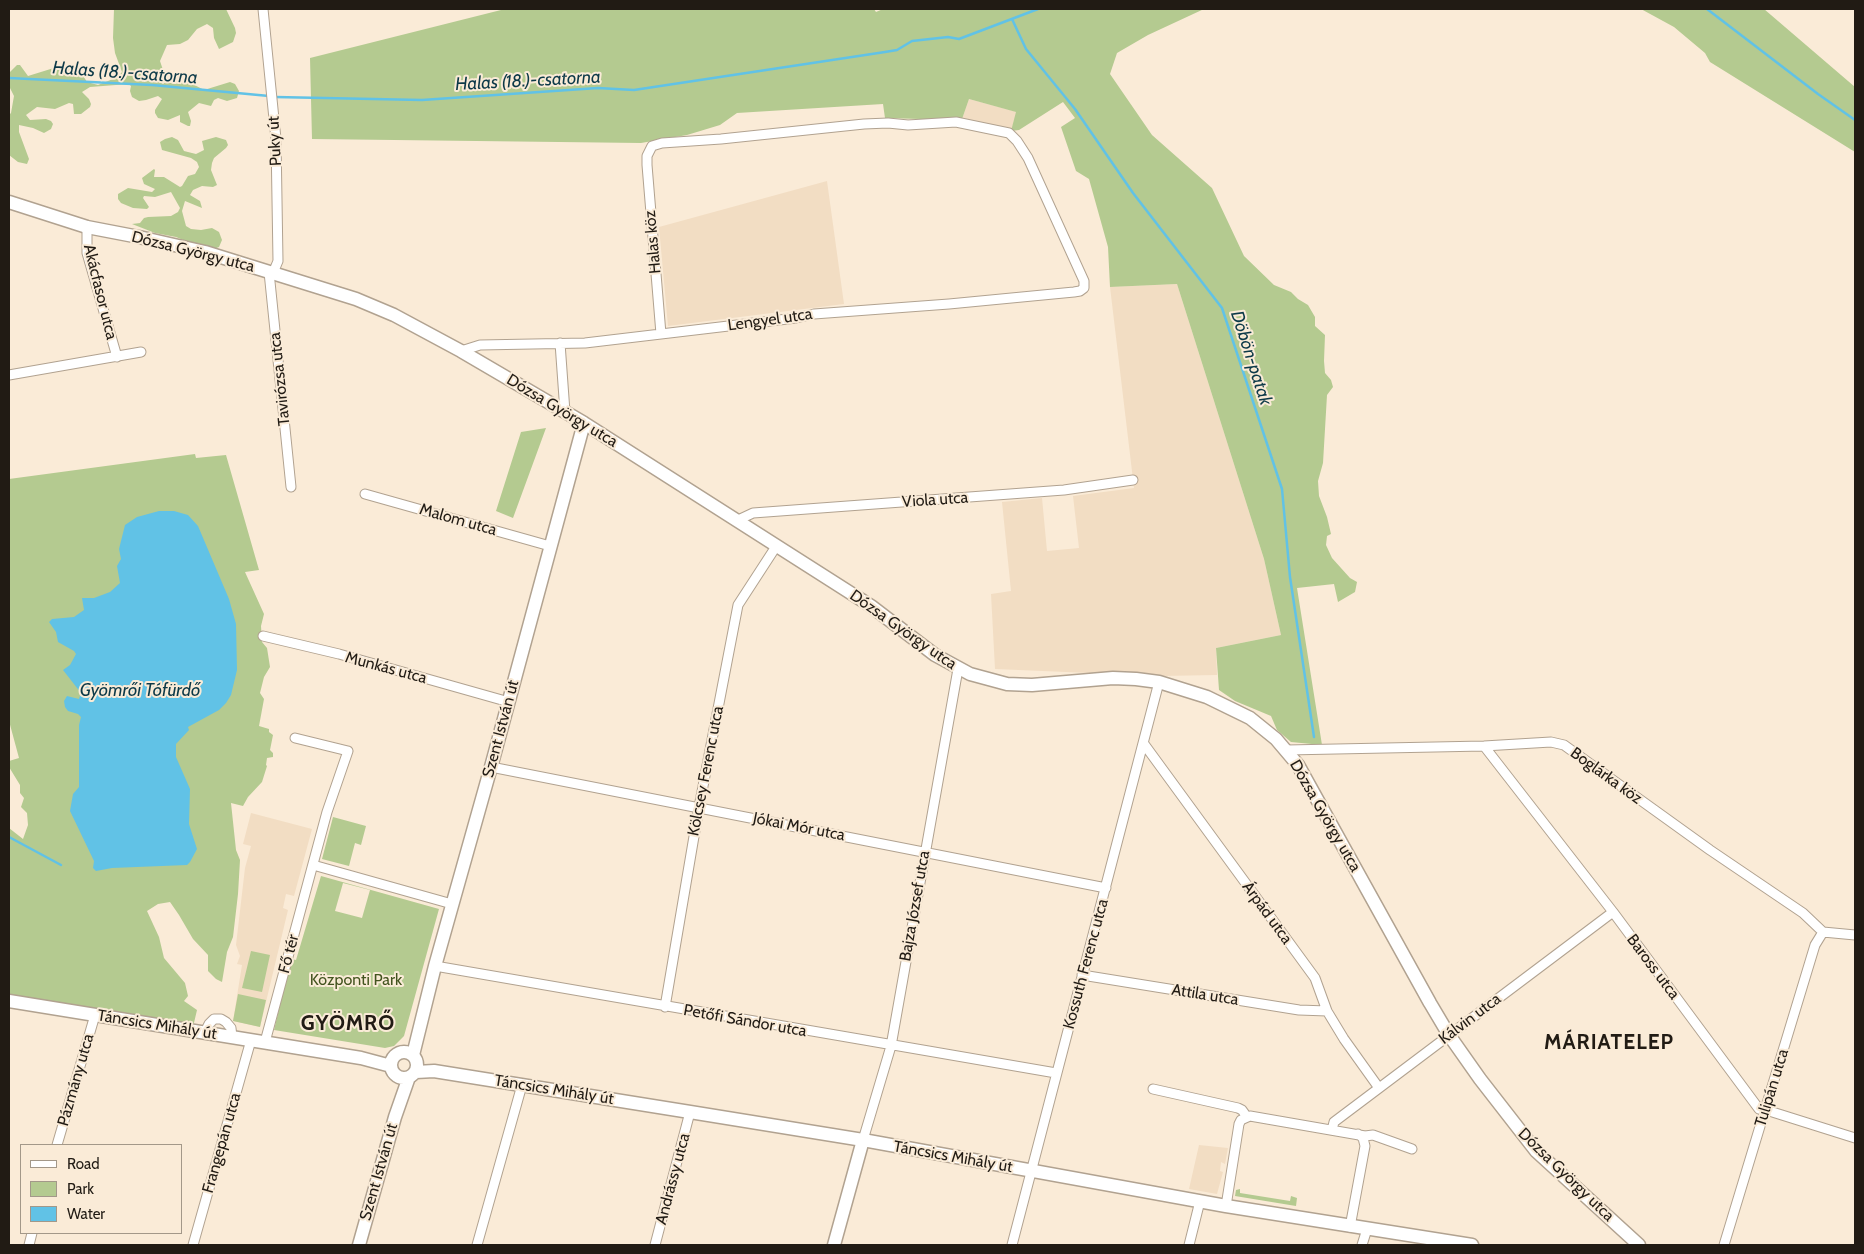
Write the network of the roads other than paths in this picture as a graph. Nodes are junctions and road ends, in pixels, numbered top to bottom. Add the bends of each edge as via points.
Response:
1 (263, 9) edge
2 (9, 202) edge
3 (87, 227) junction
4 (271, 272) junction
5 (1080, 291) joint
6 (661, 334) junction
7 (560, 343) junction
8 (461, 351) junction
9 (141, 352) dead end
10 (117, 357) junction
11 (9, 375) edge
12 (565, 412) junction
13 (584, 423) junction
14 (1133, 480) dead end
15 (291, 487) dead end
16 (365, 494) dead end
17 (738, 520) junction
18 (777, 545) junction
19 (550, 546) junction
20 (263, 636) dead end
21 (958, 669) junction
22 (1159, 682) junction
23 (508, 702) junction
24 (294, 738) dead end
25 (1144, 744) junction
26 (1484, 746) junction
27 (1287, 750) junction
28 (491, 767) junction
29 (699, 807) junction
30 (925, 851) junction
31 (313, 865) junction
32 (1106, 888) junction
33 (452, 904) junction
34 (1613, 912) junction
35 (1823, 932) junction
36 (1855, 935) edge
37 (435, 966) junction
38 (1082, 975) junction
39 (9, 1001) edge
40 (665, 1007) junction
41 (1327, 1011) junction
42 (95, 1015) junction
43 (1448, 1035) junction
44 (251, 1040) junction
45 (266, 1042) junction
46 (891, 1046) junction
47 (405, 1065) junction
48 (1056, 1073) junction
49 (522, 1085) junction
50 (1379, 1088) junction
51 (1153, 1089) dead end
52 (1766, 1110) junction
53 (690, 1112) junction
54 (1247, 1117) junction
55 (1332, 1130) junction
56 (1358, 1134) junction
57 (1855, 1138) edge
58 (862, 1140) junction
59 (57, 1144) edge
60 (1412, 1149) dead end
61 (1032, 1171) junction
62 (1200, 1201) junction
63 (1226, 1206) junction
64 (1350, 1226) junction
65 (1366, 1229) junction
66 (193, 1245) edge
67 (359, 1245) edge
68 (477, 1245) edge
69 (655, 1245) edge
70 (834, 1245) edge
71 (1012, 1245) edge
72 (1189, 1245) edge
73 (1362, 1245) edge
74 (1472, 1245) edge
75 (1639, 1245) edge
76 (1724, 1245) edge

1 - 4 street, Puky út via 276,139 278,262
2 - 3 street, Dózsa György utca
3 - 4 street, Dózsa György utca via 205,252
3 - 10 street, Akácfasor utca via 87,253
4 - 8 street, Dózsa György utca via 356,299 394,315
4 - 15 street, Tavirózsa utca
5 - 6 street, Lengyel utca via 814,314
5 - 6 street, Halas köz via 1084,288 1080,270 1028,158 1009,133 956,122 888,123 662,142 649,150 647,165
6 - 7 street, Lengyel utca
7 - 8 street, Lengyel utca via 480,345
7 - 12 street
8 - 12 street, Dózsa György utca
9 - 10 street, Akácfasor utca
10 - 11 street, Akácfasor utca
12 - 13 street, Dózsa György utca
13 - 17 street, Dózsa György utca
13 - 19 street, Szent István út
14 - 17 street, Viola utca via 1064,490 753,513
16 - 19 street, Malom utca
17 - 18 street, Dózsa György utca
18 - 21 street, Dózsa György utca via 871,606
18 - 29 street, Kölcsey Ferenc utca via 738,605
19 - 23 street, Szent István út
20 - 23 street, Munkás utca
21 - 22 street, Dózsa György utca via 985,680 1007,684 1113,678
21 - 30 street, Bajza József utca
22 - 25 street, Kossuth Ferenc utca
22 - 27 street, Dózsa György utca via 1216,701 1250,718
23 - 28 street, Szent István út
24 - 31 street, Fő tér via 348,751
25 - 32 street, Kossuth Ferenc utca
25 - 41 street, Árpád utca via 1314,978
26 - 27 street, Boglárka köz
26 - 34 street, Baross utca
26 - 35 street, Boglárka köz via 1551,742 1564,745 1803,913
27 - 43 street, Dózsa György utca
28 - 29 street, Jókai Mór utca
28 - 33 street, Szent István út
29 - 30 street, Jókai Mór utca
29 - 40 street, Kölcsey Ferenc utca
30 - 32 street, Jókai Mór utca
30 - 46 street, Bajza József utca
31 - 33 street
31 - 45 street, Fő tér
32 - 38 street, Kossuth Ferenc utca
33 - 37 street, Szent István út
34 - 43 street, Kálvin utca
34 - 52 street, Baross utca via 1759,1109
35 - 36 street
35 - 52 street, Tulipán utca via 1815,945
37 - 40 street, Petőfi Sándor utca
37 - 47 street, Szent István út
38 - 41 street, Attila utca via 1299,1010
38 - 48 street, Kossuth Ferenc utca
39 - 42 street, Táncsics Mihály út
40 - 46 street, Petőfi Sándor utca
41 - 50 street, Árpád utca
42 - 44 street, Táncsics Mihály út
42 - 59 street, Pázmány utca
43 - 50 street, Kálvin utca
43 - 75 street, Dózsa György utca via 1536,1151
44 - 45 street, Táncsics Mihály út
44 - 66 street, Frangepán utca
45 - 47 street, Táncsics Mihály út
46 - 48 street, Petőfi Sándor utca
46 - 58 street, Bajza József utca
47 - 49 street, Táncsics Mihály út
47 - 67 street, Szent István út via 400,1099
48 - 61 street, Kossuth Ferenc utca
49 - 53 street, Táncsics Mihály út
49 - 68 street
50 - 55 street, Kálvin utca via 1334,1122
51 - 54 street via 1238,1108
52 - 57 street, Baross utca
52 - 76 street, Tulipán utca
53 - 58 street, Táncsics Mihály út
53 - 69 street, Andrássy utca
54 - 55 street
54 - 63 street via 1239,1124
55 - 56 street
56 - 60 street via 1373,1135
56 - 64 street via 1365,1146
58 - 61 street, Táncsics Mihály út
58 - 70 street
61 - 62 street, Táncsics Mihály út
61 - 71 street, Kossuth Ferenc utca
62 - 63 street, Táncsics Mihály út
62 - 72 street
63 - 64 street, Táncsics Mihály út
64 - 65 street, Táncsics Mihály út
65 - 73 street
65 - 74 street, Táncsics Mihály út

